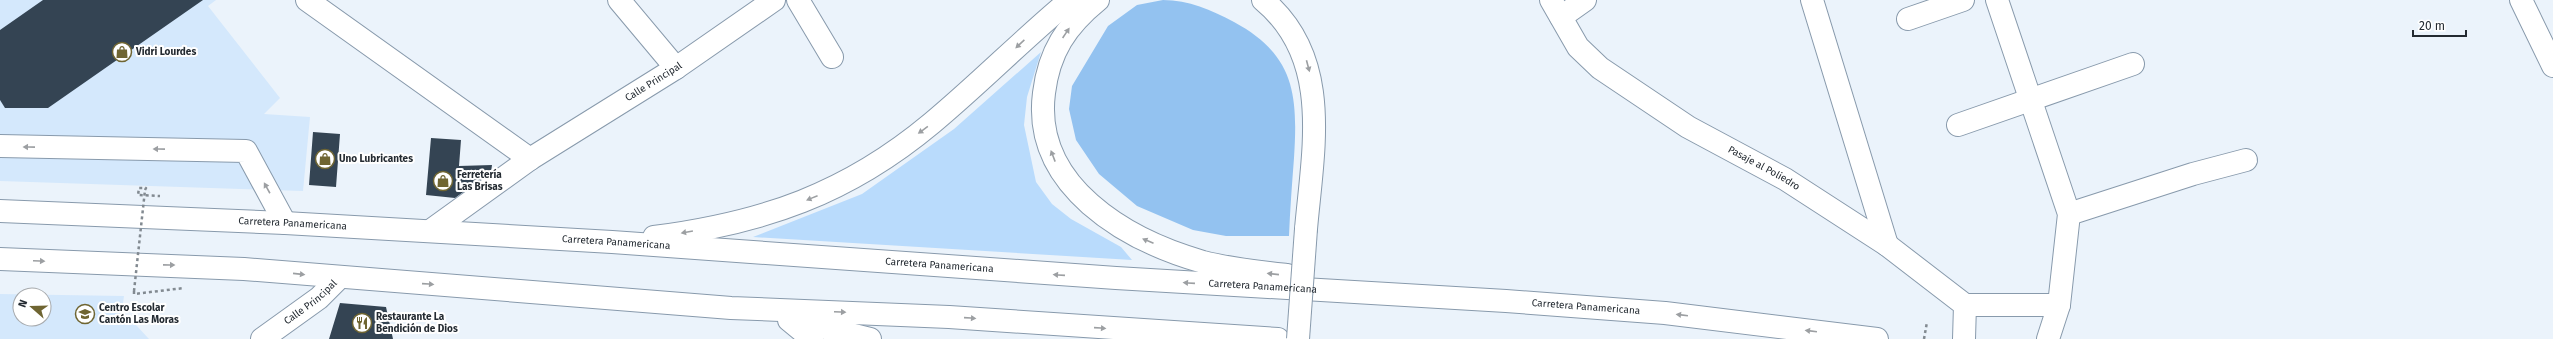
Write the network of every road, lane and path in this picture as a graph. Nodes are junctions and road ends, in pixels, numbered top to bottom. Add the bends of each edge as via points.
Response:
1 (307, 0) edge
2 (619, 0) edge
3 (774, 0) edge
4 (798, 0) edge
5 (1070, 0) edge
6 (1098, 0) edge
7 (1263, 0) edge
8 (1283, 0) edge
9 (1585, 0) edge
10 (1812, 0) edge
11 (1963, 0) edge
12 (1997, 0) edge
13 (2521, 0) edge
14 (1556, 8) edge
15 (1908, 18) dead end
16 (2548, 43) edge
17 (832, 56) dead end
18 (2133, 64) dead end
19 (2553, 66) edge
20 (676, 68) junction
21 (2031, 100) junction
22 (1958, 125) dead end
23 (0, 146) edge
24 (530, 159) junction
25 (2246, 160) dead end
26 (156, 196) dead end
27 (0, 211) edge
28 (2069, 214) junction
29 (285, 222) junction
30 (1313, 230) junction
31 (430, 231) junction
32 (612, 242) junction
33 (1887, 245) junction
34 (0, 259) edge
35 (339, 278) junction
36 (185, 288) dead end
37 (1506, 301) junction
38 (1965, 305) junction
39 (2059, 305) junction
40 (731, 308) junction
41 (789, 320) junction
42 (1927, 322) dead end
43 (270, 337) edge
44 (812, 339) edge
45 (870, 339) edge
46 (1186, 339) edge
47 (1272, 339) edge
48 (1278, 339) edge
49 (1298, 339) edge
50 (1311, 339) edge
51 (1877, 339) edge
52 (1924, 339) edge
53 (1964, 339) edge
54 (2048, 339) edge

1 - 24 main road
2 - 20 main road
3 - 20 main road, Calle Principal
4 - 17 main road
5 -> 32 main road via 932,123 876,165 823,194 777,212 725,225
37 -> 6 main road via 1257,272 1204,262 1143,240 1089,204 1069,185 1054,160 1045,133 1042,106 1047,70 1061,40 1073,22
7 -> 30 main road via 1290,26 1304,53 1312,84
8 - 30 main road via 1302,21 1315,43 1324,68 1327,114
9 - 14 main road
10 - 33 main road
11 - 15 main road
12 - 21 main road
13 - 16 main road
14 - 33 main road, Pasaje al Poliedro via 1578,47 1600,68 1688,127 1785,179
16 - 19 main road
18 - 21 main road
20 - 24 main road, Calle Principal
21 - 22 main road
21 - 28 main road
29 -> 23 main road via 246,151
24 - 31 main road, Calle Principal
25 - 28 main road via 2193,174
26 - 36 path, bridge via 138,195 139,188 146,188 145,190 134,291 134,294
27 - 29 main road, Carretera Panamericana
28 - 39 main road
29 - 31 main road, Carretera Panamericana
30 - 49 main road, bridge
30 - 50 main road
31 - 32 main road, Carretera Panamericana
37 -> 32 main road, Carretera Panamericana via 888,264
33 - 38 main road, Pasaje al Poliedro
34 -> 35 main road via 185,265
35 -> 40 main road
35 - 43 main road, Calle Principal
51 -> 37 main road, Carretera Panamericana via 1665,313
38 - 39 main road
38 - 53 main road
39 - 54 main road
40 - 41 main road
40 -> 47 main road via 949,317
41 - 44 main road
41 - 45 main road
42 - 52 path
46 - 47 main road via 1194,336
47 - 48 main road

